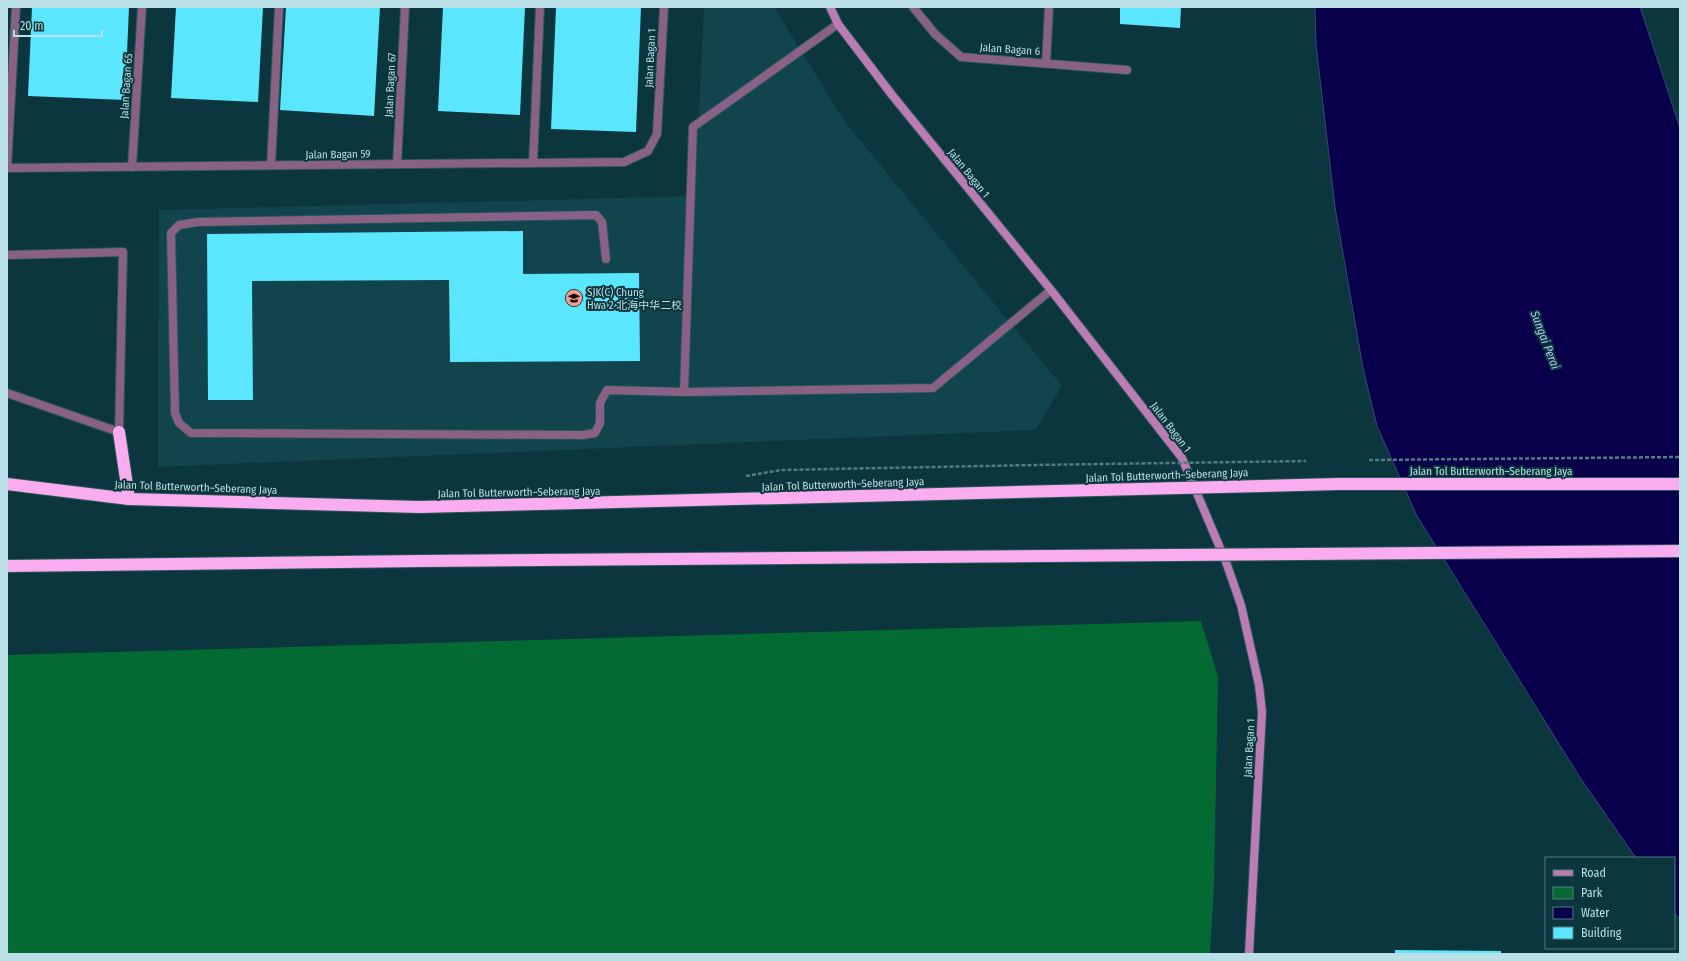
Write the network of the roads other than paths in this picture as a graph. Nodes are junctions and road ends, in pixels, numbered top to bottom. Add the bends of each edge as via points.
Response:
1 (16, 7) edge
2 (142, 7) edge
3 (279, 7) edge
4 (405, 7) edge
5 (540, 7) edge
6 (664, 7) edge
7 (830, 7) edge
8 (913, 7) edge
9 (1049, 7) edge
10 (838, 24) junction
11 (1046, 63) junction
12 (1127, 70) dead end
13 (657, 134) joint
14 (533, 163) junction
15 (397, 164) junction
16 (270, 165) junction
17 (132, 167) junction
18 (7, 168) edge
19 (7, 254) edge
20 (606, 260) dead end
21 (1050, 290) junction
22 (684, 392) junction
23 (7, 393) edge
24 (119, 432) junction
25 (7, 484) edge
26 (1680, 484) edge
27 (129, 498) junction
28 (1680, 550) edge
29 (7, 566) edge
30 (1249, 954) edge

1 - 18 street
2 - 17 street, Jalan Bagan 65
3 - 16 street
4 - 15 street, Jalan Bagan 67
5 - 14 street
6 - 13 street, Jalan Bagan 1
7 - 10 street, Jalan Bagan 1
8 - 11 street, Jalan Bagan 6 via 935,34 961,57
9 - 11 street
10 - 21 street, Jalan Bagan 1 via 892,95
10 - 22 street via 693,127
11 - 12 street, Jalan Bagan 6
13 - 14 street, Jalan Bagan 59 via 648,151 624,162
14 - 15 street, Jalan Bagan 59
15 - 16 street, Jalan Bagan 59
16 - 17 street, Jalan Bagan 59
17 - 18 street, Jalan Bagan 59
19 - 24 street via 123,252
20 - 22 street via 602,222 596,215 198,222 179,225 171,233 175,413 179,423 191,433 582,435 595,433 600,423 600,404 607,390
21 - 22 street via 933,388
21 - 30 street, Jalan Bagan 1 via 1182,458 1226,562 1240,605 1262,712
23 - 24 street
24 - 27 highway
25 - 27 highway, Jalan Tol Butterworth–Seberang Jaya
26 - 27 highway, Jalan Tol Butterworth–Seberang Jaya, bridge via 1338,484 419,507
28 - 29 highway, bridge

